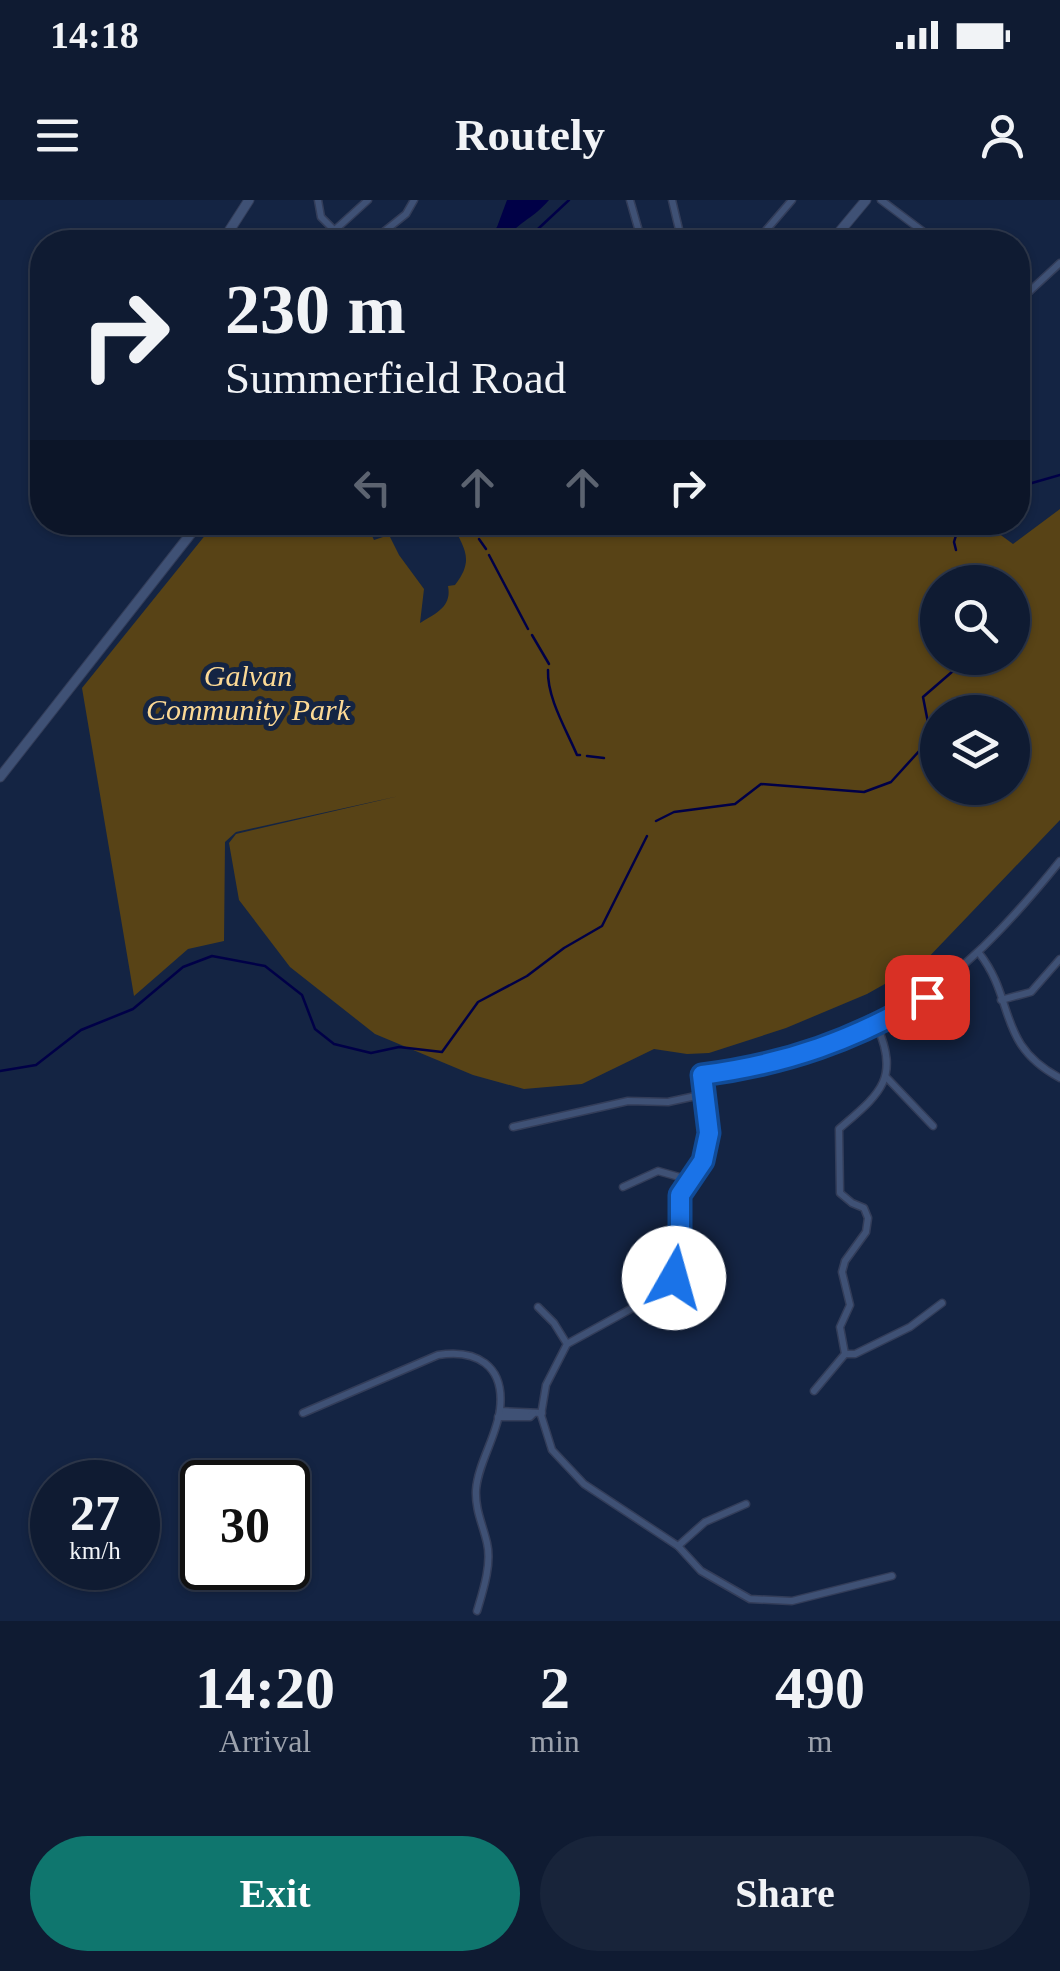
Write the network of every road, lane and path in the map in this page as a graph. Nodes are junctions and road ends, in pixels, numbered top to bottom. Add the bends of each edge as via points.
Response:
1 (250, 200) edge
2 (318, 200) edge
3 (368, 200) edge
4 (414, 200) edge
5 (630, 200) edge
6 (672, 200) edge
7 (792, 200) edge
8 (866, 200) edge
9 (881, 200) edge
10 (230, 230) edge
11 (335, 230) joint
12 (387, 230) edge
13 (639, 230) edge
14 (679, 230) edge
15 (766, 230) edge
16 (842, 230) edge
17 (921, 230) edge
18 (1060, 263) edge
19 (1030, 291) edge
20 (190, 535) edge
21 (0, 777) edge
22 (1060, 862) edge
23 (979, 953) junction
24 (1060, 958) edge
25 (1001, 1000) junction
26 (877, 1026) junction
27 (888, 1078) junction
28 (1060, 1078) edge
29 (705, 1094) junction
30 (933, 1126) dead end
31 (512, 1128) dead end
32 (690, 1180) junction
33 (624, 1187) dead end
34 (674, 1278) junction
35 (691, 1288) dead end
36 (942, 1303) dead end
37 (538, 1308) dead end
38 (567, 1344) junction
39 (845, 1354) junction
40 (814, 1391) dead end
41 (303, 1413) dead end
42 (537, 1413) junction
43 (499, 1414) junction
44 (746, 1504) dead end
45 (678, 1546) junction
46 (892, 1576) dead end
47 (478, 1611) dead end

1 - 10 street
2 - 11 street
3 - 11 street
4 - 12 street
5 - 13 street
6 - 14 street
7 - 15 street
8 - 16 street
9 - 17 street
18 - 19 street
20 - 21 street
22 - 23 street
23 - 25 street
23 - 26 street via 927,997
24 - 25 street via 1031,992
25 - 28 street via 1018,1044
26 - 27 street via 888,1050
26 - 29 street via 818,1050 702,1075
27 - 30 street
27 - 39 street via 838,1128 840,1192 868,1218 866,1232 844,1260 850,1305 840,1327
29 - 31 street via 628,1101
29 - 32 street via 709,1133
32 - 33 street via 658,1170
32 - 34 street via 680,1195
34 - 35 street
34 - 38 street via 658,1294
36 - 39 street via 910,1327
37 - 38 street
38 - 42 street
39 - 40 street
41 - 43 street via 438,1355 460,1352 482,1358 493,1374
42 - 43 street
42 - 45 street via 552,1450 584,1484
43 - 47 street via 476,1487 488,1548
44 - 45 street via 704,1522
45 - 46 street via 701,1570 750,1598 792,1601

